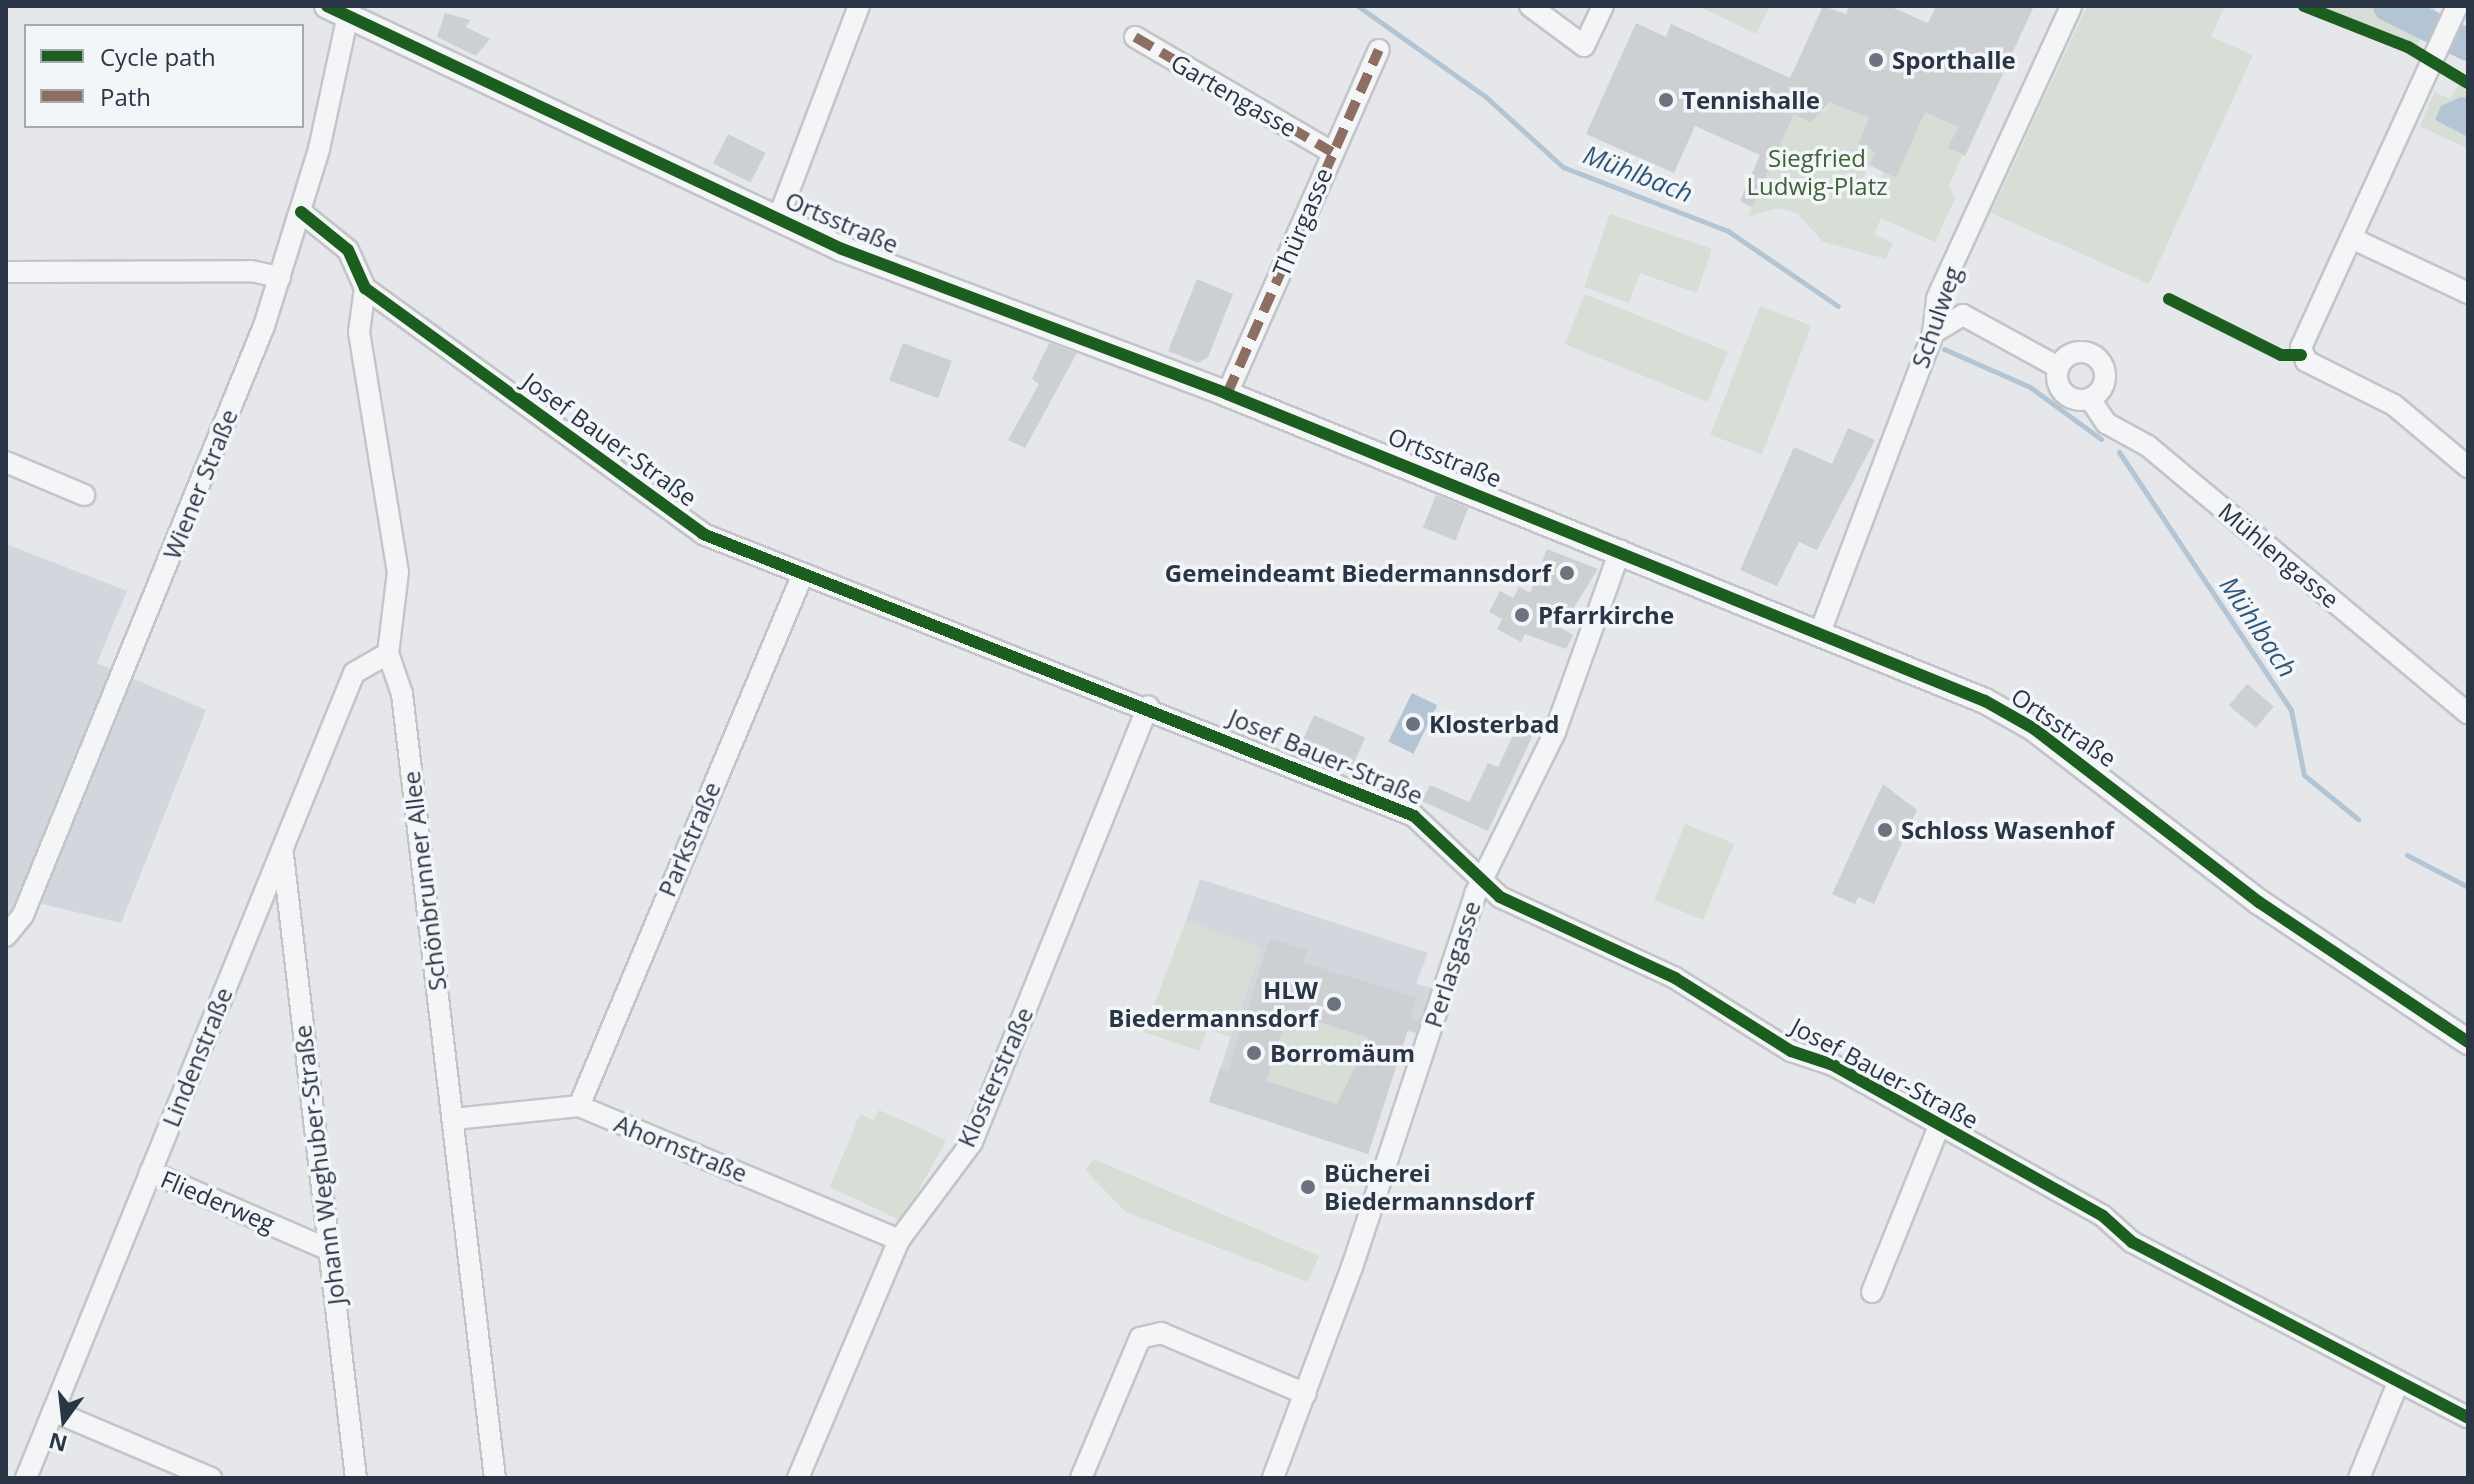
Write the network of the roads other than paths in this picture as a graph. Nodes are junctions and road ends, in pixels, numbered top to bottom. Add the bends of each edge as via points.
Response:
1 (859, 6) edge
2 (1530, 6) edge
3 (1603, 6) edge
4 (2071, 6) edge
5 (341, 9) edge
6 (2456, 12) edge
7 (1135, 37) dead end
8 (1379, 50) dead end
9 (1332, 152) junction
10 (301, 212) junction
11 (778, 219) junction
12 (2351, 238) junction
13 (6, 272) edge
14 (280, 277) junction
15 (365, 288) junction
16 (2468, 293) edge
17 (1930, 339) junction
18 (2058, 367) junction
19 (1227, 394) junction
20 (2090, 399) junction
21 (6, 462) edge
22 (2468, 467) edge
23 (84, 495) dead end
24 (1620, 550) junction
25 (803, 574) junction
26 (1819, 635) junction
27 (388, 653) junction
28 (1148, 706) junction
29 (2468, 714) edge
30 (282, 851) junction
31 (1480, 882) junction
32 (6, 936) edge
33 (2468, 1042) edge
34 (579, 1106) junction
35 (454, 1119) junction
36 (1939, 1126) junction
37 (150, 1172) junction
38 (899, 1240) junction
39 (329, 1250) junction
40 (1872, 1292) dead end
41 (2398, 1383) junction
42 (1306, 1394) junction
43 (53, 1411) junction
44 (2468, 1418) edge
45 (26, 1478) edge
46 (211, 1478) edge
47 (356, 1478) edge
48 (495, 1478) edge
49 (798, 1478) edge
50 (1081, 1478) edge
51 (1273, 1478) edge
52 (2359, 1478) edge

1 - 11 street
2 - 3 street via 1584,46
4 - 17 street, Schulweg via 1937,298
5 - 10 street, Wiener Straße
5 - 11 street, Ortsstraße
6 - 12 street
7 - 9 street, Gartengasse
8 - 9 street, Thürgasse
9 - 19 street, Thürgasse
10 - 14 street, Wiener Straße
10 - 15 street, Josef Bauer-Straße via 348,250
11 - 19 street, Ortsstraße
12 - 16 street
12 - 22 street via 2301,355 2394,405
13 - 14 street via 251,271
14 - 32 street, Wiener Straße via 23,915
15 - 25 street, Josef Bauer-Straße via 703,534
15 - 27 street, Schönbrunner Allee via 359,332 398,572
17 - 18 street via 1963,315
17 - 26 street, Schulweg
18 - 20 street, Mühlengasse via 2066,396
18 - 20 street via 2074,353 2096,357 2105,380
19 - 24 street, Ortsstraße
20 - 29 street, Mühlengasse via 2106,423 2148,446
21 - 23 street
24 - 26 street, Ortsstraße
24 - 31 street, Perlasgasse via 1555,732
25 - 28 street, Josef Bauer-Straße
25 - 34 street, Parkstraße
26 - 33 street, Ortsstraße via 1985,701 2033,728 2259,902
27 - 30 street, Lindenstraße via 354,673
27 - 35 street, Schönbrunner Allee via 402,694
28 - 31 street, Josef Bauer-Straße via 1414,816
28 - 38 street, Klosterstraße via 972,1142
30 - 37 street, Lindenstraße
30 - 39 street, Johann Weghuber-Straße
31 - 36 street, Josef Bauer-Straße via 1675,978 1791,1051 1833,1065
31 - 42 street, Perlasgasse
34 - 35 street, Ahornstraße
34 - 38 street, Ahornstraße
35 - 48 street, Schönbrunner Allee
36 - 40 street
36 - 41 street, Josef Bauer-Straße via 2103,1216 2132,1242
37 - 39 street, Fliederweg
37 - 43 street, Lindenstraße
38 - 49 street, Klosterstraße
39 - 47 street, Johann Weghuber-Straße
41 - 44 street, Josef Bauer-Straße
41 - 52 street
42 - 50 street via 1161,1333 1140,1338
42 - 51 street, Perlasgasse
43 - 45 street, Lindenstraße
43 - 46 street

